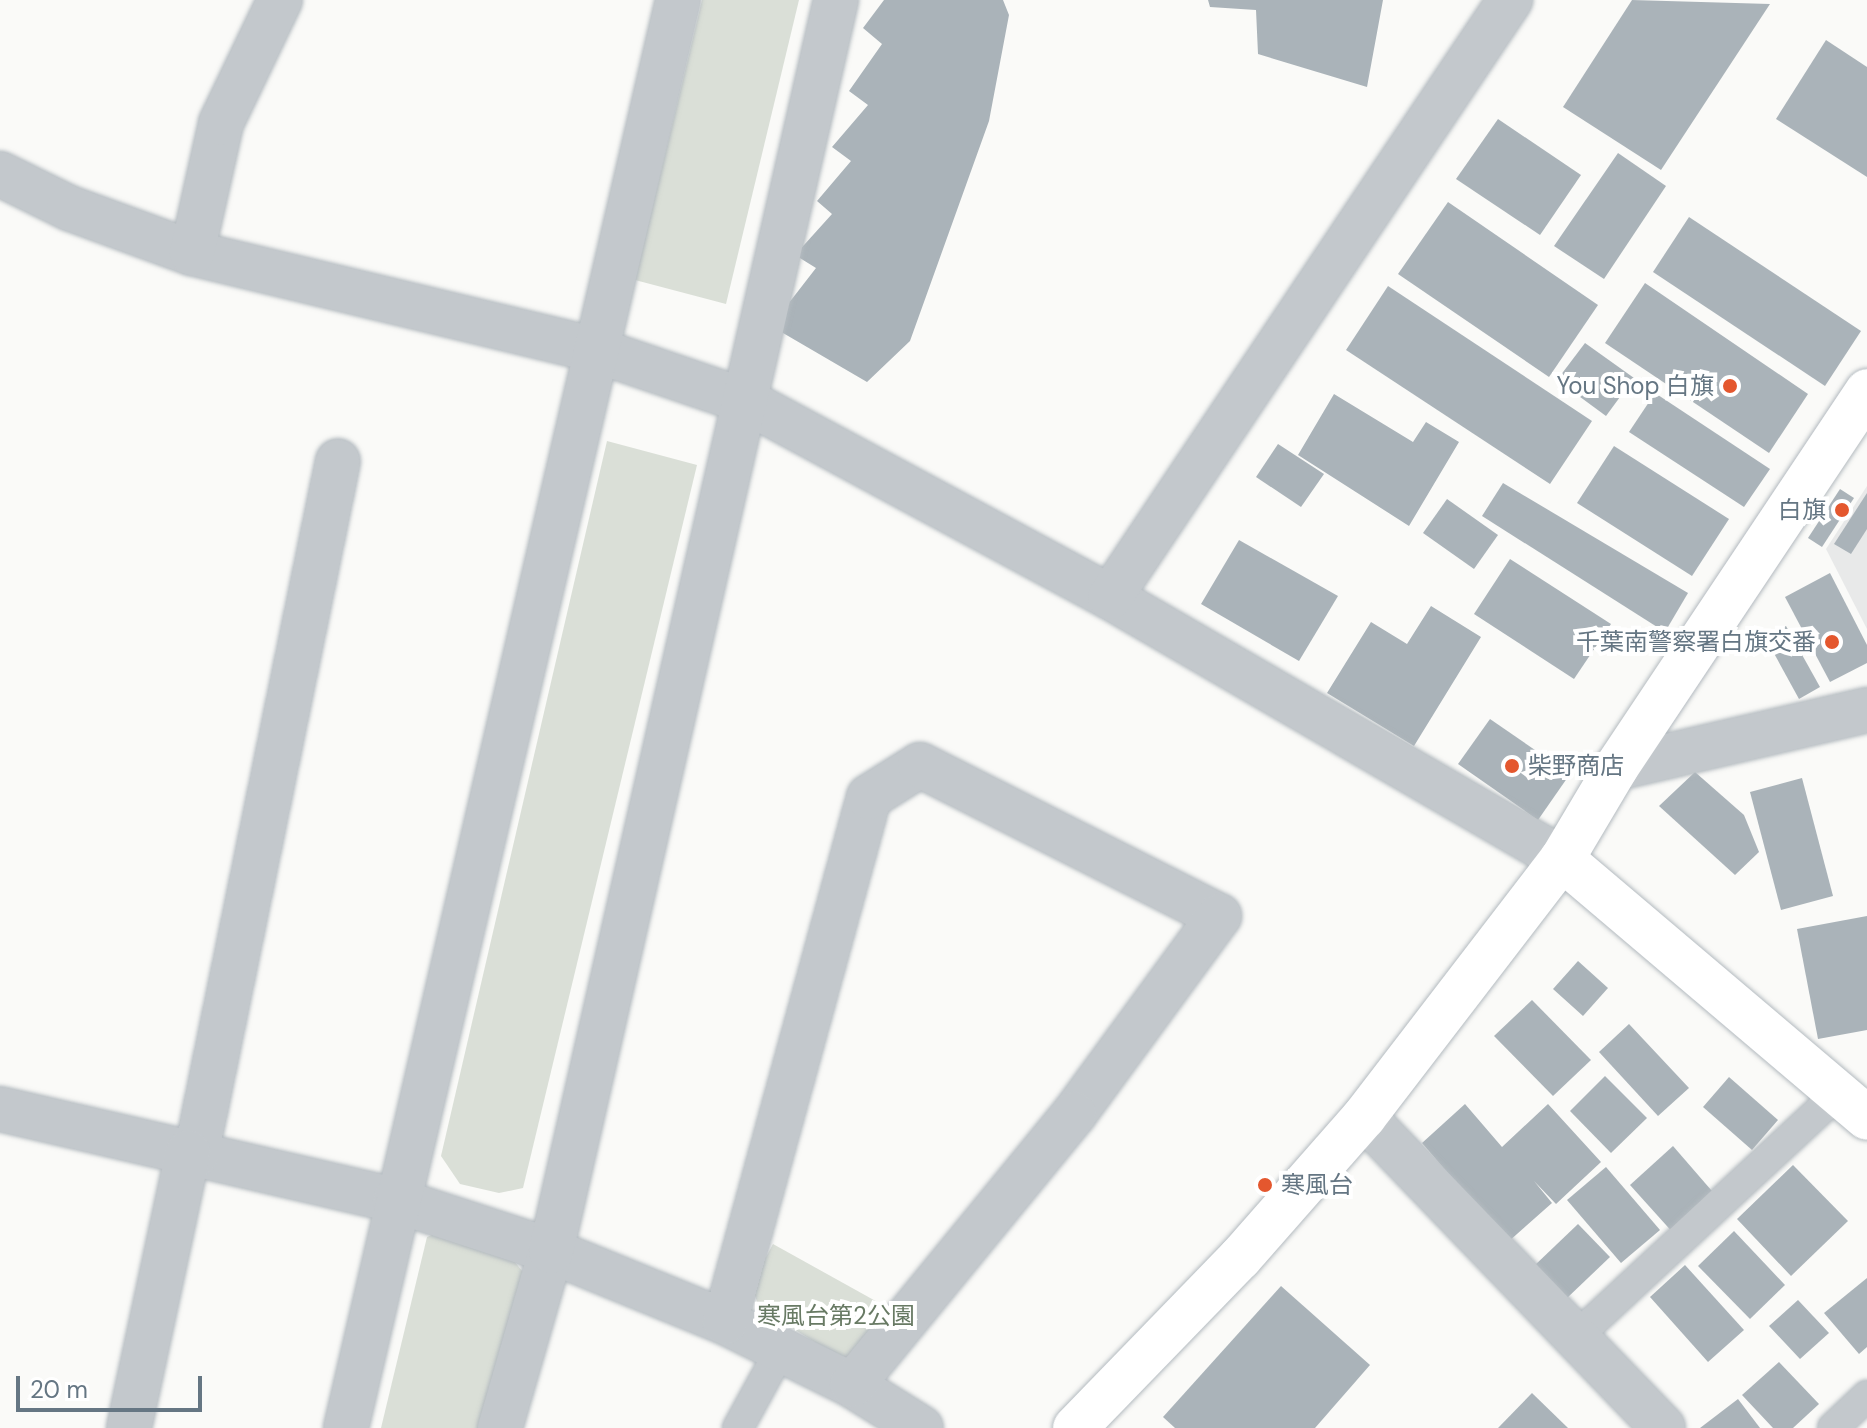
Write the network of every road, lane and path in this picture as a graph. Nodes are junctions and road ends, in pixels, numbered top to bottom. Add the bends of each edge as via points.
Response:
1 (280, 0) edge
2 (678, 0) edge
3 (836, 0) edge
4 (1510, 0) edge
5 (0, 174) edge
6 (192, 253) junction
7 (596, 350) junction
8 (1867, 391) edge
9 (748, 402) junction
10 (338, 461) dead end
11 (1110, 597) junction
12 (1867, 710) edge
13 (1616, 768) junction
14 (1562, 859) junction
15 (1854, 1105) edge
16 (0, 1109) edge
17 (1364, 1117) junction
18 (192, 1154) junction
19 (395, 1200) junction
20 (551, 1251) junction
21 (725, 1322) junction
22 (1576, 1337) junction
23 (781, 1349) junction
24 (852, 1385) junction
25 (1867, 1396) edge
26 (1084, 1425) edge
27 (129, 1428) edge
28 (346, 1428) edge
29 (500, 1428) edge
30 (738, 1428) edge
31 (921, 1428) edge
32 (1663, 1428) edge
33 (1833, 1428) edge

1 - 6 street via 221,123
2 - 7 street
3 - 9 street
4 - 11 street
5 - 6 street via 69,208
6 - 7 street
7 - 9 street
7 - 19 street
8 - 13 street
9 - 11 street
9 - 20 street
10 - 18 street
11 - 14 street
12 - 13 street
13 - 14 street
14 - 15 street
14 - 17 street
15 - 22 lane
16 - 18 street
17 - 22 street
17 - 26 street
18 - 19 street
18 - 27 street
19 - 20 street
19 - 28 street
20 - 21 street
20 - 29 street
21 - 23 street
21 - 24 street via 869,797 920,765 1219,916 1074,1114
22 - 32 street
23 - 24 street
23 - 30 lane
24 - 31 street
25 - 33 lane

